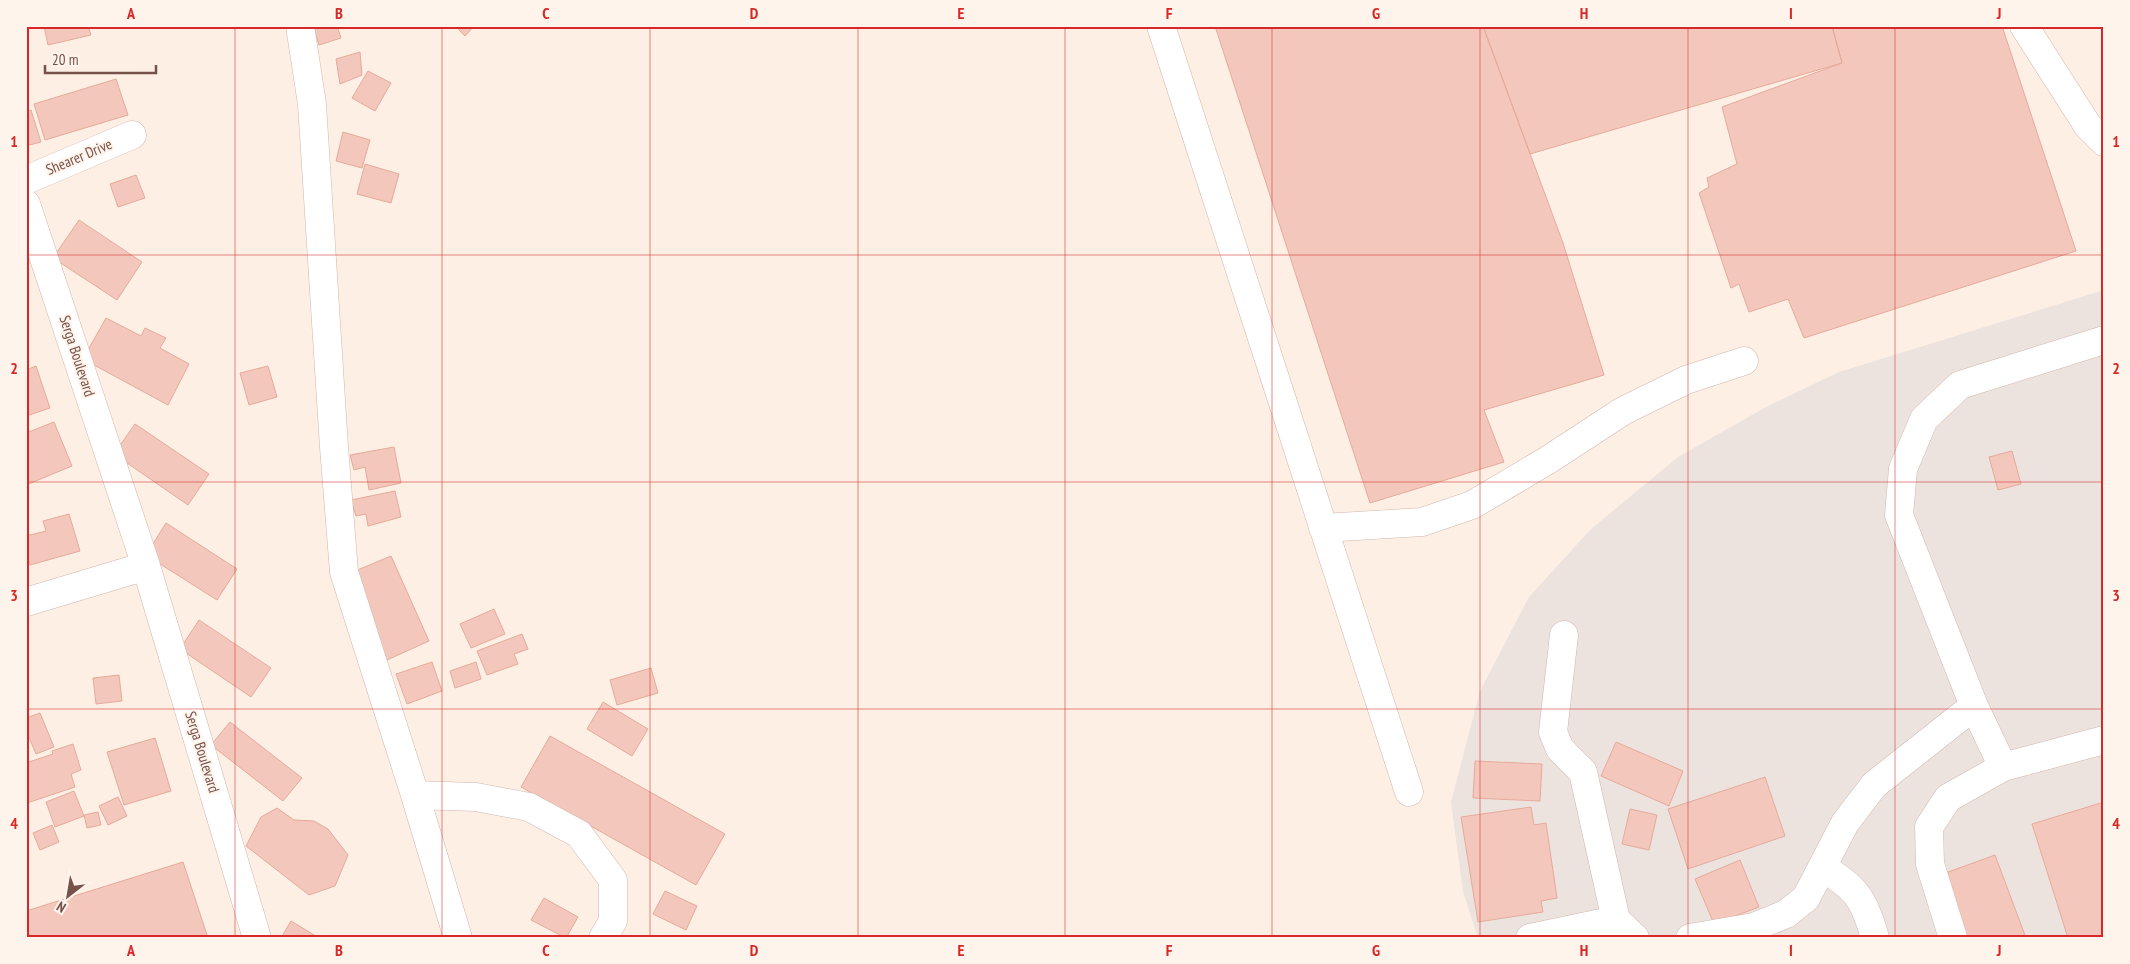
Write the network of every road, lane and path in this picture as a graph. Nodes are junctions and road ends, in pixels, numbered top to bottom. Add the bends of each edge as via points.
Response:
1 (300, 26) edge
2 (1161, 26) edge
3 (2024, 26) edge
4 (132, 135) dead end
5 (2104, 142) edge
6 (26, 180) edge
7 (26, 204) edge
8 (2104, 340) edge
9 (1744, 361) dead end
10 (1324, 528) junction
11 (146, 566) junction
12 (26, 602) edge
13 (1564, 635) dead end
14 (1974, 706) junction
15 (2104, 740) edge
16 (2002, 767) junction
17 (1409, 792) dead end
18 (415, 794) junction
19 (1822, 868) junction
20 (1625, 929) edge
21 (257, 938) edge
22 (458, 938) edge
23 (603, 938) edge
24 (1530, 938) edge
25 (1690, 938) edge
26 (1874, 938) edge
27 (1953, 938) edge

1 - 18 street via 312,104 344,572
2 - 10 street
3 - 5 street via 2088,126
4 - 6 street, Shearer Drive
7 - 11 street, Serga Boulevard
8 - 14 street via 1960,385 1924,419 1903,469 1899,515
9 - 10 street via 1686,380 1623,411 1472,505 1422,522
10 - 17 street
11 - 12 street
11 - 21 street, Serga Boulevard
13 - 20 street via 1553,732 1560,749 1583,772
14 - 16 street
14 - 19 street via 1874,785 1845,823
15 - 16 street
16 - 27 street via 1948,798 1929,827 1930,864
18 - 22 street
18 - 23 street via 476,797 529,807 579,834 613,880 613,922
19 - 25 street via 1806,898 1786,914 1754,927
19 - 26 street via 1857,894
20 - 24 street

